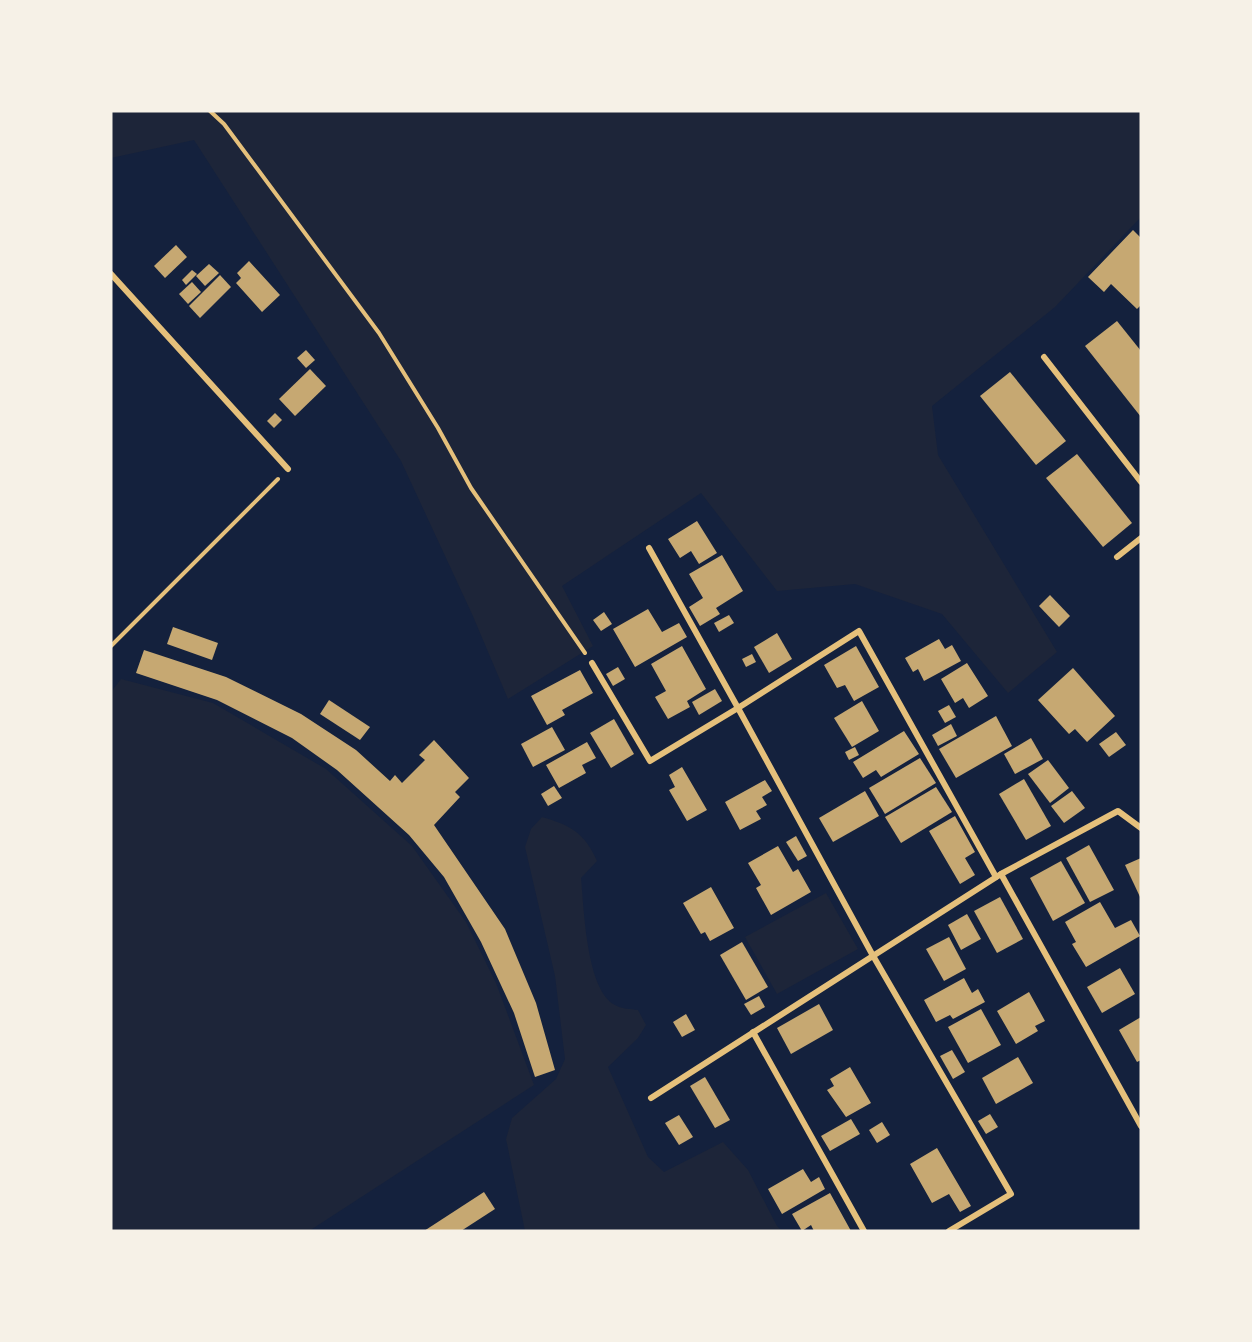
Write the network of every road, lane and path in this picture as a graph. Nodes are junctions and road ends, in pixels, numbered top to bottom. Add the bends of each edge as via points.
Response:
1 (210, 111) edge
2 (111, 274) edge
3 (1044, 357) dead end
4 (288, 469) joint
5 (1141, 482) edge
6 (1141, 538) edge
7 (649, 548) dead end
8 (1117, 557) dead end
9 (111, 645) edge
10 (592, 663) joint
11 (738, 708) junction
12 (1141, 828) edge
13 (999, 876) junction
14 (872, 954) junction
15 (753, 1032) junction
16 (651, 1098) dead end
17 (1141, 1126) edge
18 (864, 1231) edge
19 (949, 1231) edge

1 - 10 path via 224,124 379,333 471,488
2 - 4 street
3 - 5 street
4 - 9 path
6 - 8 street
7 - 11 street
10 - 11 street via 650,761
11 - 13 street via 859,631
11 - 14 street
12 - 13 street via 1118,810
13 - 14 street
13 - 17 street
14 - 15 street
14 - 19 street via 1011,1194
15 - 16 street
15 - 18 street

